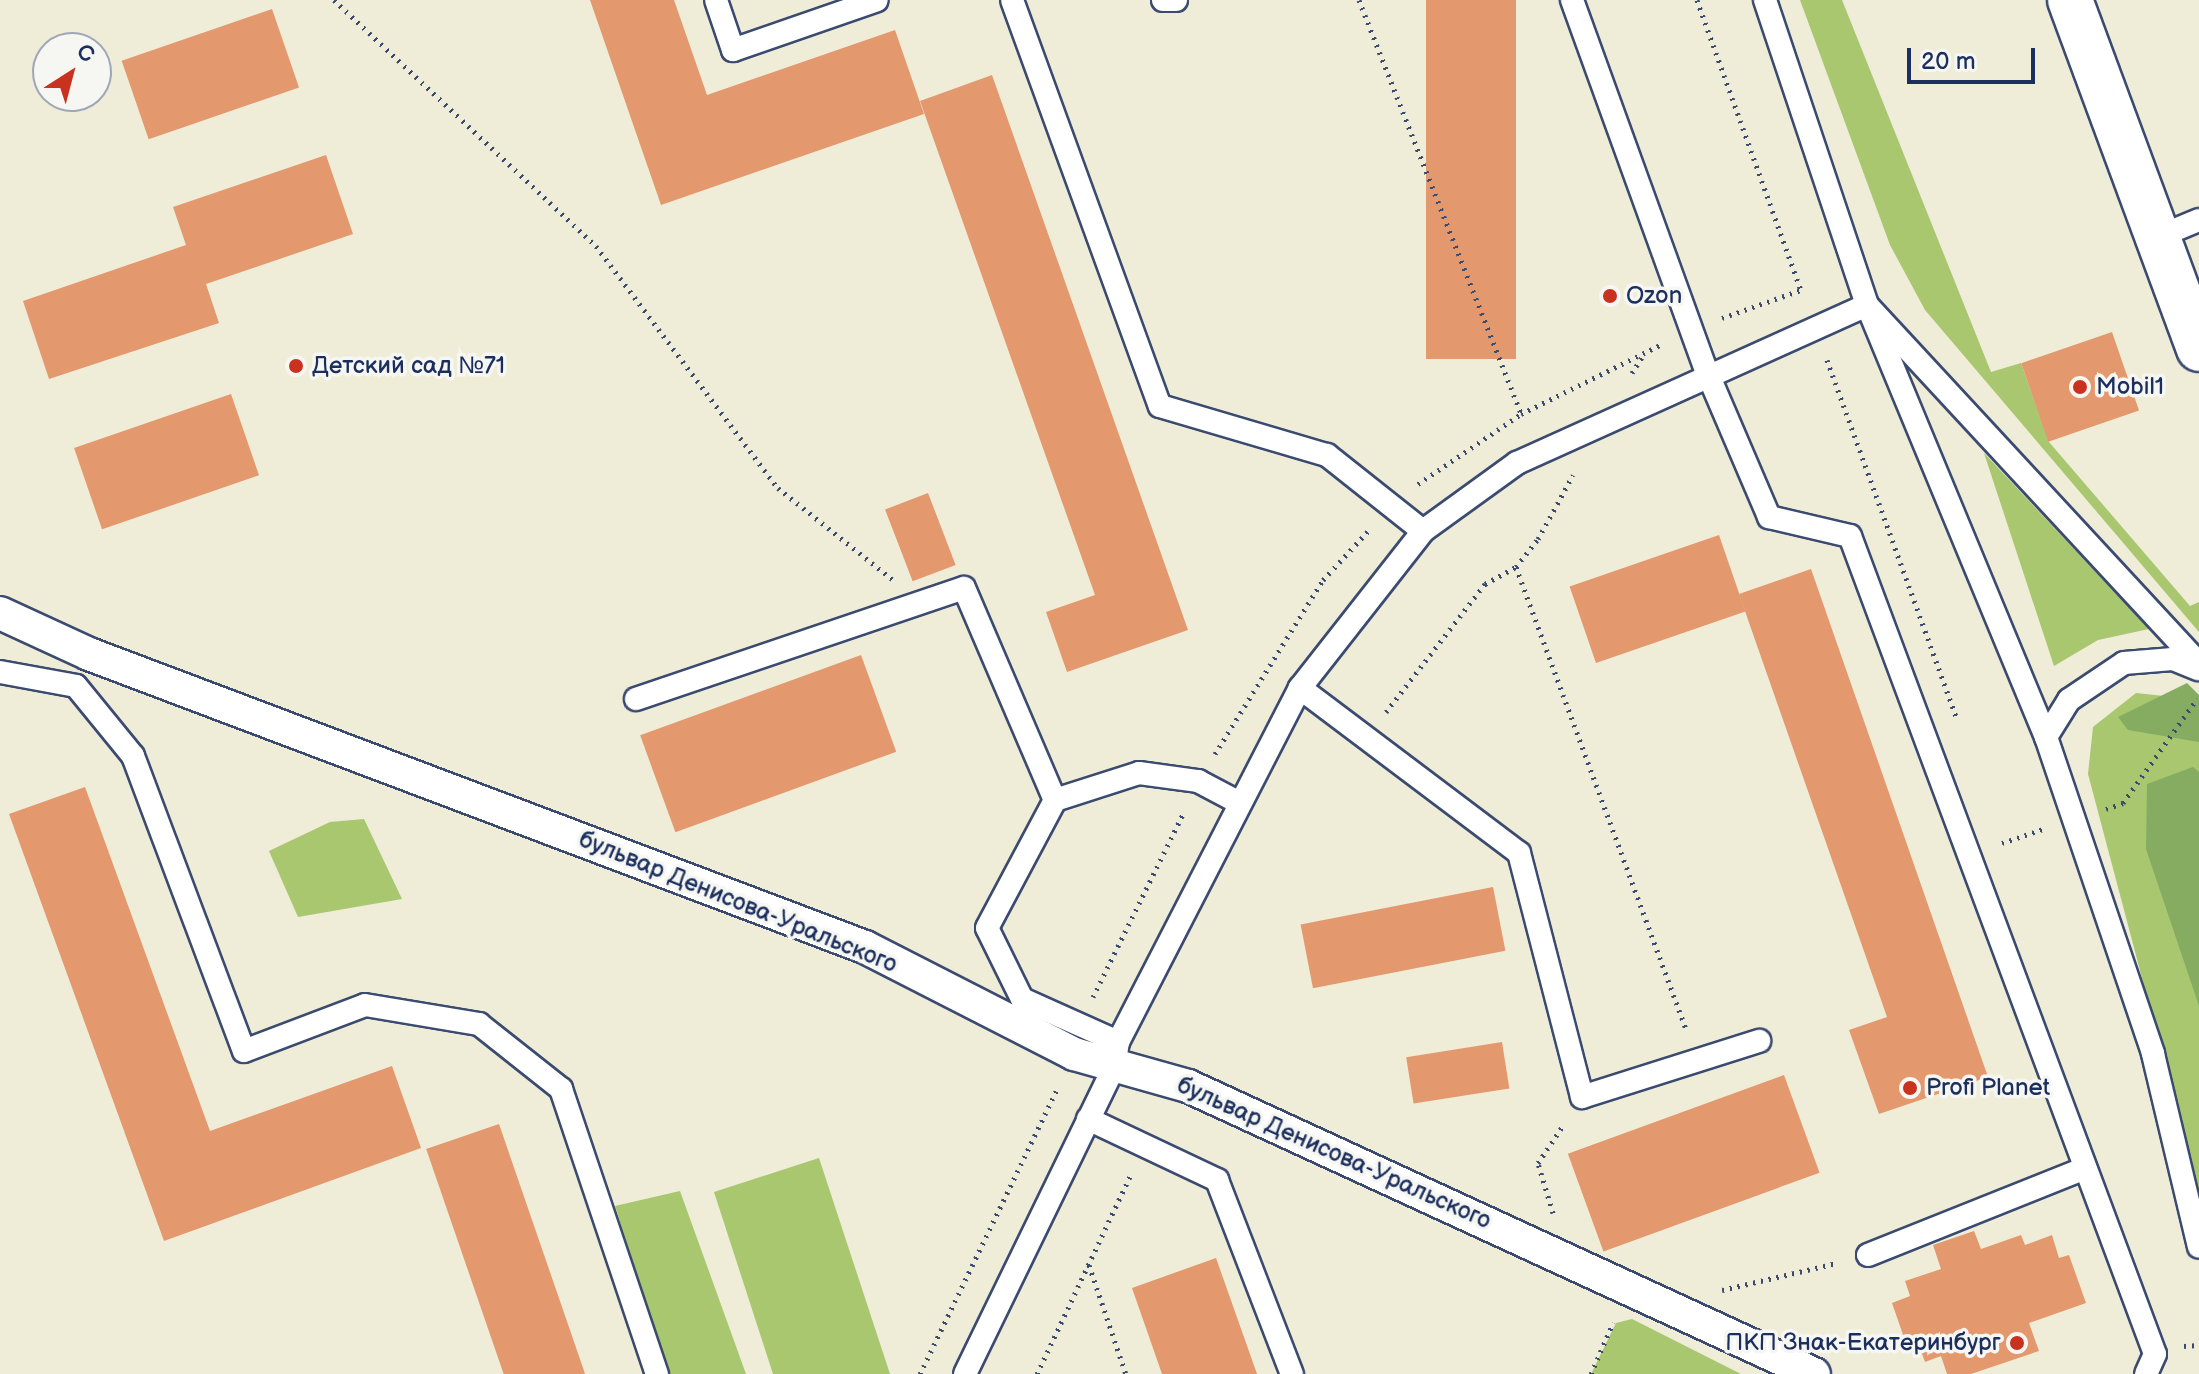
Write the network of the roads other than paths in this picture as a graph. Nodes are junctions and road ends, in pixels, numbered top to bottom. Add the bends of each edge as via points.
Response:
1 (716, 0) edge
2 (877, 0) edge
3 (1012, 0) edge
4 (1163, 0) edge
5 (1176, 0) edge
6 (1572, 0) edge
7 (1765, 0) edge
8 (2070, 0) edge
9 (2199, 220) edge
10 (2158, 237) junction
11 (1867, 305) junction
12 (2199, 349) edge
13 (1707, 372) junction
14 (1423, 531) junction
15 (0, 613) edge
16 (2199, 667) edge
17 (0, 672) edge
18 (1300, 688) junction
19 (636, 699) dead end
20 (2046, 737) junction
21 (1055, 800) junction
22 (1238, 802) junction
23 (1759, 1041) dead end
24 (1116, 1054) junction
25 (1088, 1119) junction
26 (2085, 1168) junction
27 (2199, 1247) edge
28 (1868, 1255) road end
29 (657, 1374) edge
30 (965, 1374) edge
31 (1292, 1374) edge
32 (1814, 1374) edge
33 (2146, 1374) edge

1 - 2 lane via 733,50
3 - 14 lane via 1160,406 1327,455
4 - 5 lane
6 - 13 lane
7 - 11 lane
8 - 10 street
9 - 10 lane
10 - 12 street
11 - 13 lane
11 - 16 lane
11 - 20 lane
13 - 14 lane via 1517,463
13 - 26 lane via 1769,517 1850,536
14 - 18 lane
15 - 24 street, бульвар Денисова-Уральского via 89,654 865,947 1074,1054
16 - 20 lane via 2173,659 2124,663 2069,700
17 - 29 lane via 76,686 133,756 244,1051 365,1005 479,1024 561,1089
18 - 22 lane
18 - 23 lane via 1519,853 1582,1097
19 - 21 lane via 964,588
20 - 27 lane via 2153,1054
21 - 22 lane via 1139,773 1198,781
21 - 24 lane via 987,928 1022,999
22 - 24 lane
24 - 25 lane
24 - 32 street, бульвар Денисова-Уральского
25 - 30 lane
25 - 31 lane via 1217,1180
26 - 28 lane
26 - 33 lane via 2155,1354

